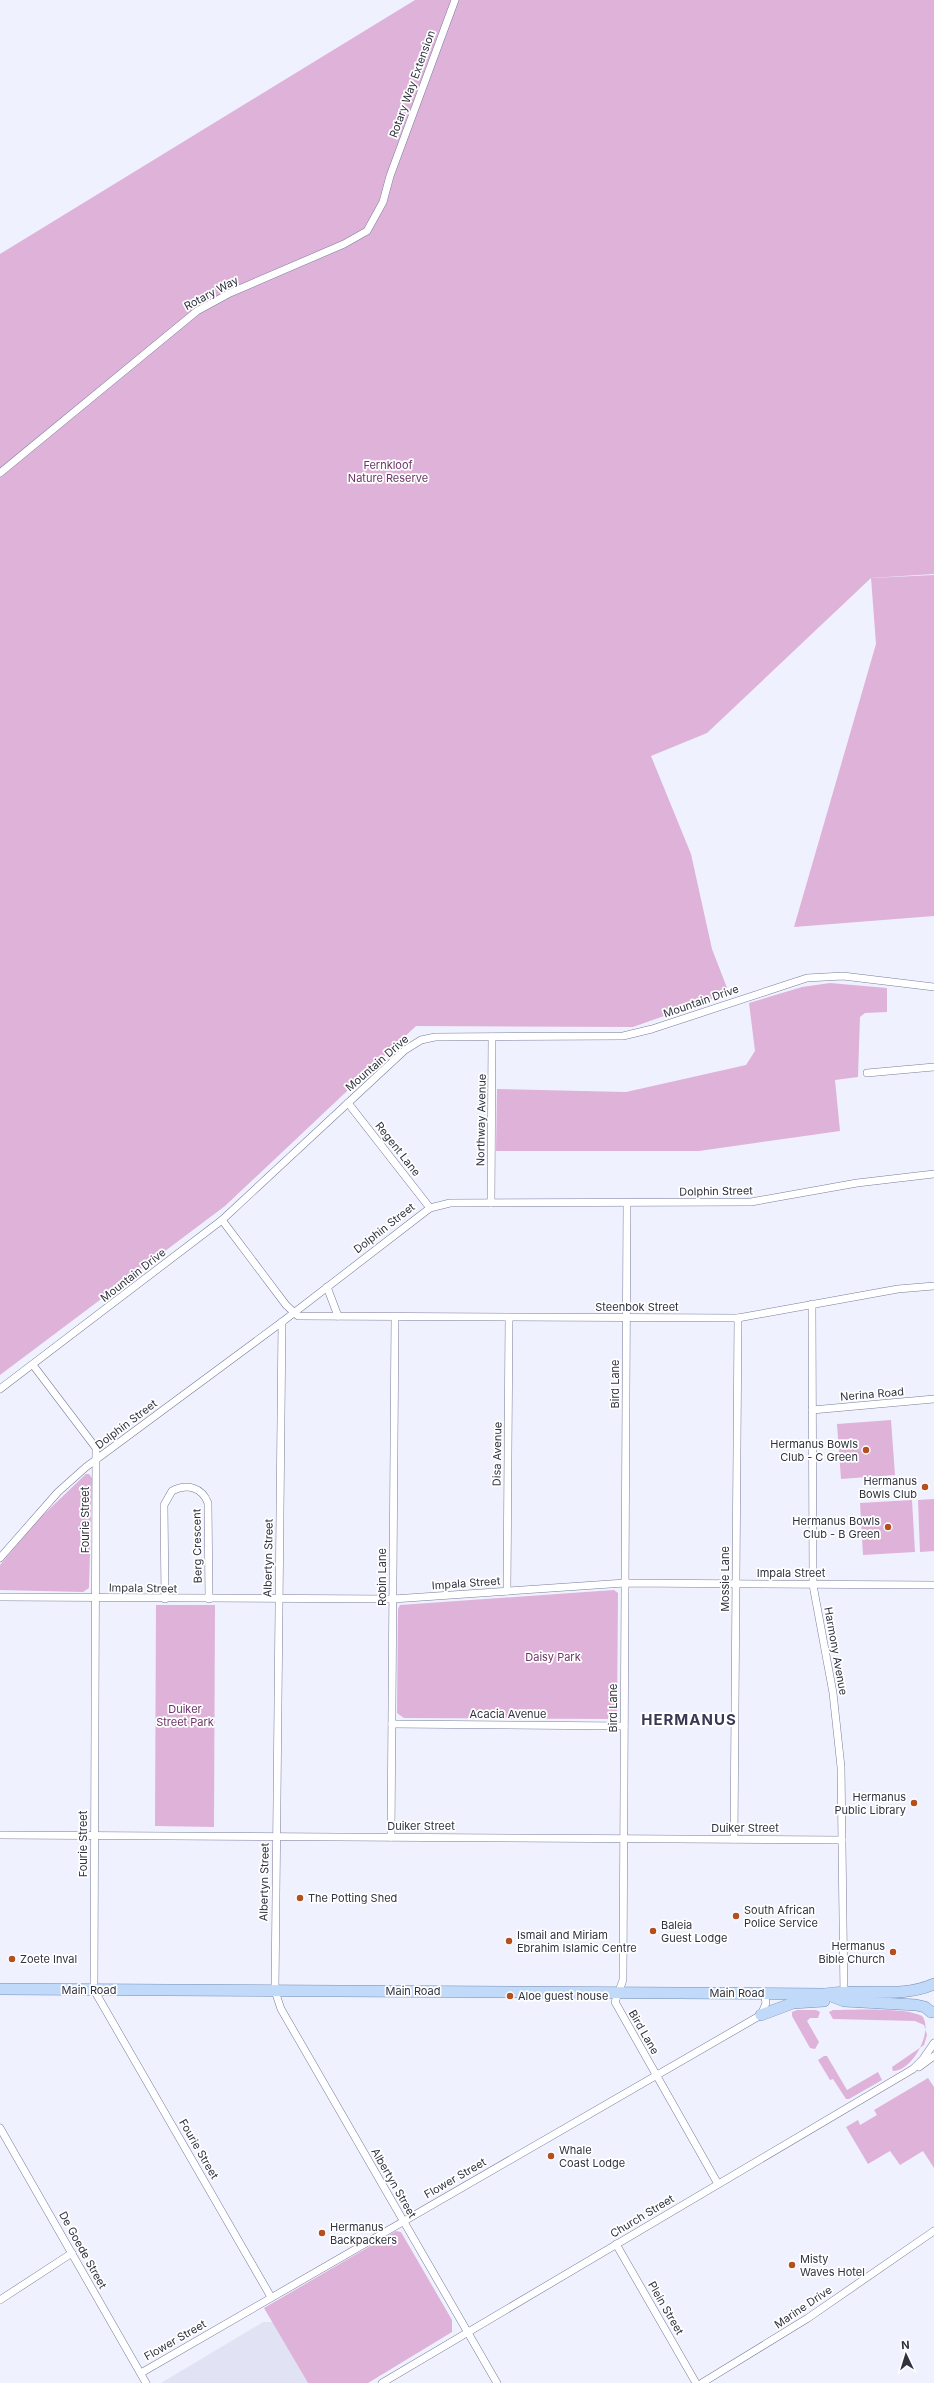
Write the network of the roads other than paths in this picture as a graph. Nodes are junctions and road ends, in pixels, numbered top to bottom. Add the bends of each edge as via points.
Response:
1 (455, 0) edge
2 (390, 176) joint
3 (0, 473) edge
4 (934, 987) edge
5 (492, 1037) junction
6 (934, 1067) edge
7 (867, 1073) dead end
8 (348, 1102) junction
9 (934, 1174) edge
10 (491, 1203) junction
11 (627, 1203) junction
12 (430, 1208) junction
13 (222, 1220) junction
14 (934, 1286) edge
15 (327, 1287) junction
16 (812, 1304) junction
17 (294, 1312) junction
18 (338, 1316) junction
19 (395, 1317) junction
20 (509, 1318) junction
21 (626, 1318) junction
22 (738, 1318) junction
23 (282, 1322) junction
24 (33, 1365) junction
25 (0, 1389) edge
26 (934, 1400) edge
27 (812, 1410) junction
28 (96, 1460) junction
29 (0, 1558) edge
30 (625, 1583) junction
31 (736, 1584) junction
32 (813, 1584) junction
33 (934, 1585) edge
34 (507, 1591) junction
35 (0, 1597) edge
36 (95, 1598) junction
37 (165, 1599) junction
38 (209, 1599) junction
39 (393, 1599) junction
40 (278, 1600) junction
41 (392, 1724) junction
42 (624, 1726) junction
43 (0, 1835) edge
44 (94, 1835) junction
45 (276, 1836) junction
46 (391, 1837) junction
47 (624, 1839) junction
48 (734, 1839) junction
49 (842, 1840) junction
50 (934, 1984) edge
51 (0, 1989) edge
52 (94, 1990) junction
53 (275, 1991) junction
54 (618, 1993) junction
55 (764, 1993) junction
56 (844, 1996) junction
57 (761, 2015) junction
58 (933, 2015) edge
59 (934, 2043) edge
60 (934, 2056) edge
61 (913, 2069) junction
62 (656, 2076) junction
63 (0, 2128) edge
64 (718, 2184) junction
65 (403, 2221) junction
66 (934, 2232) edge
67 (616, 2244) junction
68 (72, 2253) junction
69 (271, 2297) junction
70 (0, 2300) edge
71 (468, 2332) junction
72 (140, 2373) junction
73 (395, 2380) edge
74 (146, 2383) edge
75 (382, 2383) edge
76 (497, 2383) edge
77 (696, 2383) edge
78 (702, 2383) edge

1 - 2 street, Rotary Way Extension
2 - 3 street, Rotary Way via 383,202 367,231 197,311
4 - 5 street, Mountain Drive via 843,976 816,977 790,982 634,1034 597,1038
5 - 8 street, Mountain Drive via 435,1037 414,1043
5 - 10 street, Northway Avenue
6 - 7 street
8 - 12 street, Regent Lane
8 - 13 street, Mountain Drive
9 - 11 street, Dolphin Street via 857,1183 752,1202
10 - 11 street, Dolphin Street
10 - 12 street, Dolphin Street via 450,1203
11 - 21 street, Bird Lane
12 - 15 street, Dolphin Street
13 - 17 street
13 - 24 street, Mountain Drive
14 - 16 street, Steenbok Street via 898,1288
15 - 17 street, Dolphin Street
15 - 18 street
16 - 22 street, Steenbok Street
16 - 27 street, Harmony Avenue
17 - 18 street, Steenbok Street via 298,1316
17 - 23 street, Dolphin Street
18 - 19 street, Steenbok Street
19 - 20 street, Steenbok Street
19 - 39 street, Robin Lane
20 - 21 street, Steenbok Street
20 - 34 street, Disa Avenue
21 - 22 street, Steenbok Street
21 - 30 street, Bird Lane
22 - 31 street, Mossie Lane
23 - 28 street, Dolphin Street
23 - 40 street, Albertyn Street
24 - 25 street, Mountain Drive
24 - 28 street, Fourie Street via 96,1448
26 - 27 street, Nerina Road
27 - 32 street, Harmony Avenue
28 - 29 street, Dolphin Street via 58,1492
28 - 36 street, Fourie Street
30 - 31 street, Impala Street
30 - 34 street, Impala Street
30 - 42 street, Bird Lane
31 - 32 street, Impala Street
31 - 48 street, Mossie Lane
32 - 33 street, Impala Street
32 - 49 street, Harmony Avenue via 835,1709 841,1767
34 - 39 street, Impala Street
35 - 36 street, Impala Street
36 - 37 street, Impala Street
36 - 44 street, Fourie Street
37 - 38 street, Impala Street
37 - 38 street, Berg Crescent via 164,1504 172,1491 187,1486 200,1491 208,1503
38 - 40 street, Impala Street
39 - 40 street, Impala Street
39 - 41 street, Robin Lane
40 - 45 street, Albertyn Street
41 - 42 street, Acacia Avenue
41 - 46 street, Robin Lane
42 - 47 street, Bird Lane
43 - 44 street, Duiker Street
44 - 45 street, Duiker Street
44 - 52 street, Fourie Street
45 - 46 street, Duiker Street
45 - 53 street, Albertyn Street
46 - 47 street, Duiker Street
47 - 48 street, Duiker Street
47 - 54 street, Bird Lane via 622,1980
48 - 49 street, Duiker Street
49 - 56 street, Harmony Avenue
50 - 56 main road, Main Road via 913,1990
50 - 58 main road, Main Road via 927,1997
51 - 52 main road, Main Road
52 - 53 main road, Main Road
52 - 69 street, Fourie Street
53 - 54 main road, Main Road
53 - 65 street, Albertyn Street via 281,2009
54 - 55 main road, Main Road
54 - 62 street, Bird Lane via 615,2002 617,2007
55 - 56 main road, Main Road
55 - 57 street via 766,2006
56 - 57 main road via 793,2003
56 - 58 main road, Main Road via 911,2004 925,2007
57 - 62 street, Flower Street
59 - 61 street, Church Street
60 - 61 street, Church Street via 924,2065
61 - 64 street, Church Street
62 - 64 street, Bird Lane
62 - 65 street, Flower Street
63 - 68 street, De Goede Street
64 - 67 street, Church Street
65 - 69 street, Flower Street
65 - 71 street, Albertyn Street
66 - 78 street, Marine Drive via 808,2318
67 - 71 street, Church Street
67 - 77 street, Plein Street
68 - 70 street
68 - 72 street, De Goede Street
69 - 72 street, Flower Street
71 - 73 street, Church Street
71 - 76 street, Albertyn Street
72 - 74 street, De Goede Street
73 - 75 street, Church Street

